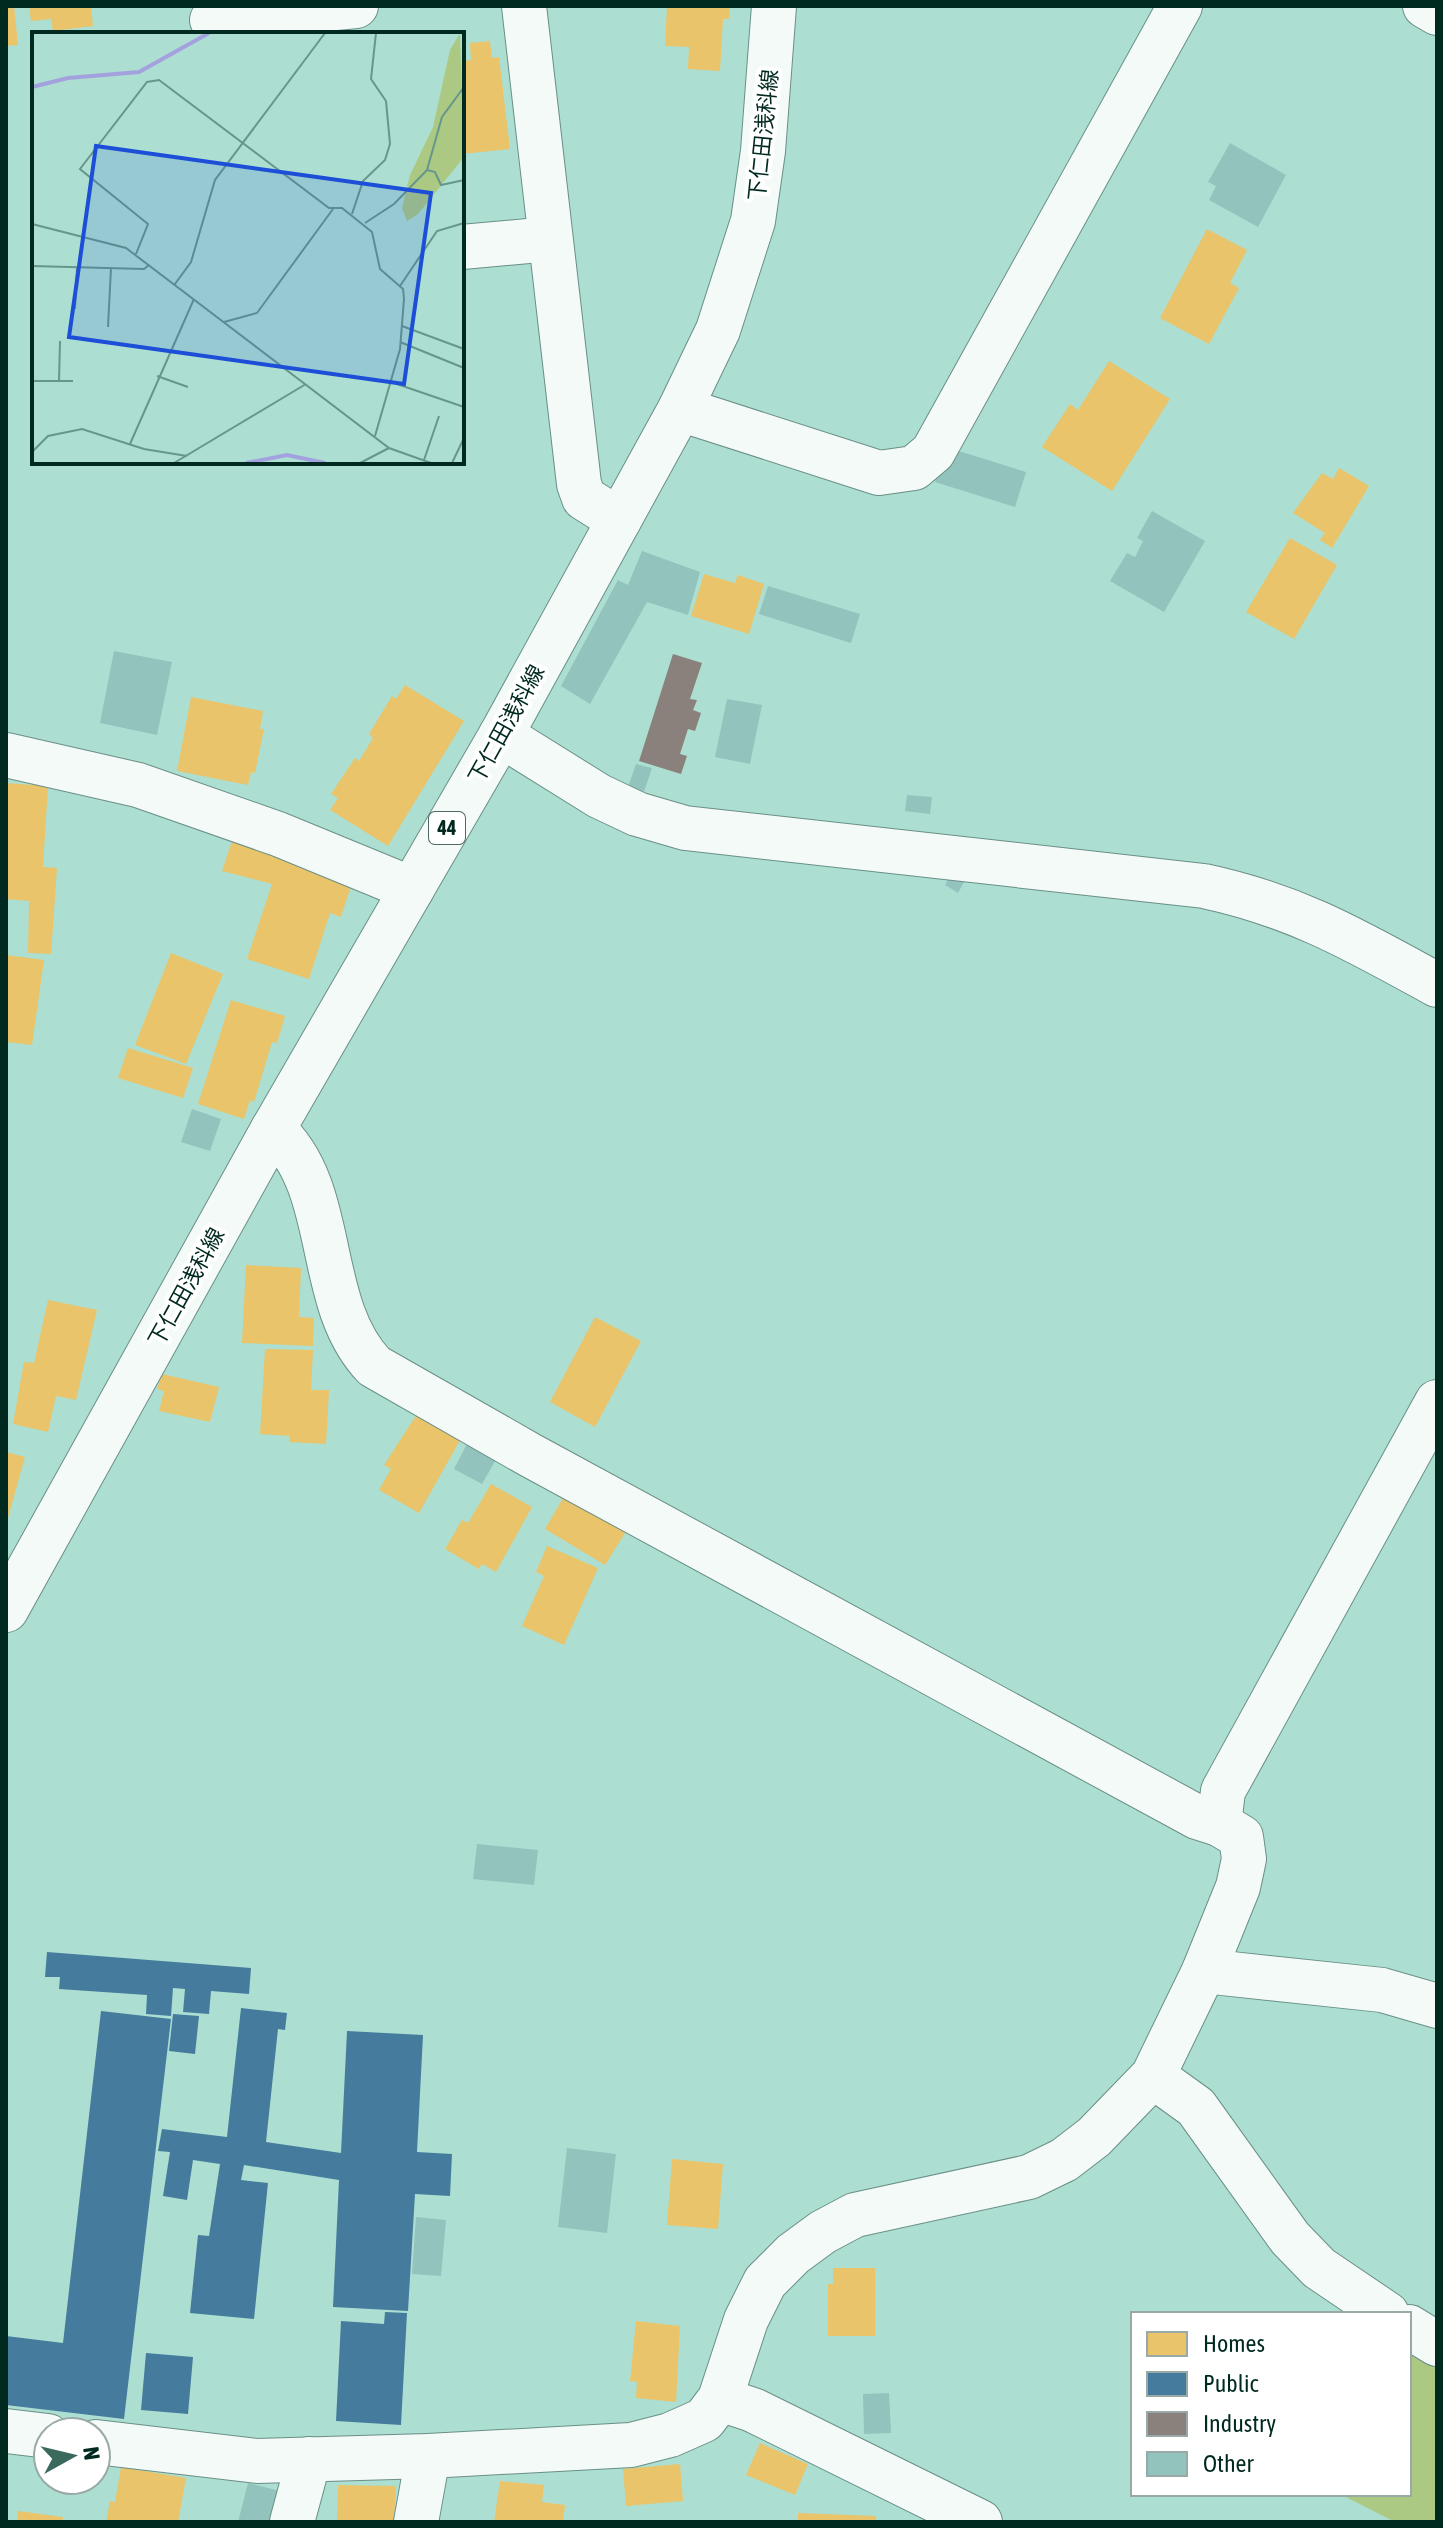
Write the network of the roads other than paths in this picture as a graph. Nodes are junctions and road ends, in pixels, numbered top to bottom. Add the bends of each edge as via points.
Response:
1 (356, 6) edge
2 (524, 6) edge
3 (774, 6) edge
4 (1180, 6) edge
5 (1425, 6) edge
6 (1437, 13) edge
7 (212, 20) dead end
8 (550, 239) junction
9 (464, 247) edge
10 (680, 409) junction
11 (619, 520) junction
12 (501, 735) junction
13 (6, 755) edge
14 (412, 889) junction
15 (1437, 985) edge
16 (273, 1129) junction
17 (1437, 1402) edge
18 (6, 1610) edge
19 (1219, 1824) junction
20 (1204, 1971) junction
21 (1437, 2006) edge
22 (1153, 2076) junction
23 (1384, 2312) edge
24 (1411, 2328) edge
25 (1437, 2344) edge
26 (720, 2399) junction
27 (6, 2431) edge
28 (32, 2434) edge
29 (112, 2444) edge
30 (428, 2456) junction
31 (309, 2459) junction
32 (292, 2522) edge
33 (416, 2522) edge
34 (980, 2522) edge

1 - 7 street
2 - 8 street
3 - 10 street, 下仁田浅科線 / 44 via 753,221 718,330
4 - 10 street via 933,452 914,468 879,473
5 - 6 street
8 - 9 street
8 - 11 street via 579,484 584,498
10 - 11 street, 下仁田浅科線 / 44
11 - 12 street, 下仁田浅科線 / 44
12 - 14 street, 下仁田浅科線 / 44
12 - 15 street via 599,796 673,824 1204,886 1313,918
13 - 14 street via 138,785
14 - 16 street, 下仁田浅科線 / 44
16 - 18 street, 下仁田浅科線 / 44
16 - 19 street via 293,1147 306,1174 346,1320 360,1351 374,1366 1197,1817
17 - 19 street via 1223,1791
19 - 20 street via 1241,1837 1244,1859
20 - 21 street via 1382,1990
20 - 22 street
22 - 23 street via 1196,2107 1290,2238 1319,2268
22 - 26 street via 1094,2137 1029,2177 866,2212 823,2232 765,2282 746,2320
24 - 25 street
26 - 30 street via 704,2420 631,2445
26 - 34 street via 753,2410
27 - 28 street
29 - 31 street via 257,2461
30 - 31 street
30 - 33 street
31 - 32 street

